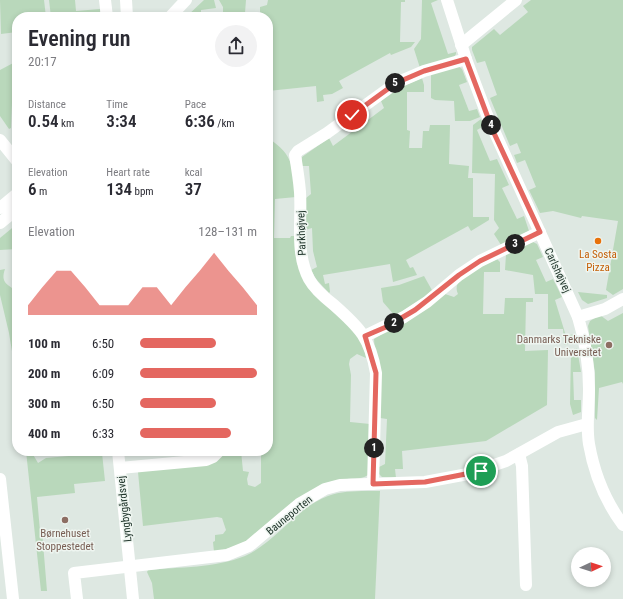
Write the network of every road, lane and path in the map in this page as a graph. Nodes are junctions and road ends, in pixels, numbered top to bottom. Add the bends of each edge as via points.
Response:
1 (105, 0) edge
2 (126, 0) edge
3 (186, 0) edge
4 (447, 0) edge
5 (516, 0) edge
6 (106, 12) edge
7 (127, 12) edge
8 (175, 12) edge
9 (461, 46) junction
10 (466, 59) junction
11 (0, 140) edge
12 (12, 154) edge
13 (12, 198) edge
14 (0, 208) edge
15 (12, 213) edge
16 (0, 223) edge
17 (540, 232) junction
18 (623, 299) edge
19 (578, 317) junction
20 (365, 336) junction
21 (587, 424) junction
22 (519, 454) junction
23 (119, 456) edge
24 (214, 456) edge
25 (120, 468) junction
26 (0, 479) edge
27 (373, 484) junction
28 (623, 525) edge
29 (130, 566) junction
30 (526, 585) dead end
31 (13, 599) edge
32 (77, 599) edge
33 (133, 599) edge

1 - 6 street
2 - 7 street
3 - 8 street
4 - 9 street, Carlshøjvej
5 - 9 street
9 - 10 street, Carlshøjvej
10 - 17 street, Carlshøjvej via 491,126
10 - 20 street, Parkhøjvej via 424,71 396,83 295,155 300,192 301,254 304,267 316,290
11 - 12 street
13 - 14 street
15 - 16 street
17 - 19 street, Carlshøjvej
17 - 20 street via 480,261 415,310
18 - 19 street via 605,309
19 - 21 street, Carlshøjvej via 584,337 589,377
20 - 27 street, Parkhøjvej via 376,373
21 - 22 street, Bauneporten via 558,432
21 - 28 street, Carlshøjvej via 589,444 598,477 610,506
22 - 27 street, Bauneporten via 494,466 468,474 425,482
22 - 30 street via 522,466
23 - 25 street, Lyngbygårdsvej
24 - 25 street via 206,460
25 - 29 street, Lyngbygårdsvej
26 - 31 street
27 - 29 street, Bauneporten via 340,485 317,493 299,504 256,541 234,553
29 - 32 street via 74,573
29 - 33 street, Lyngbygårdsvej

